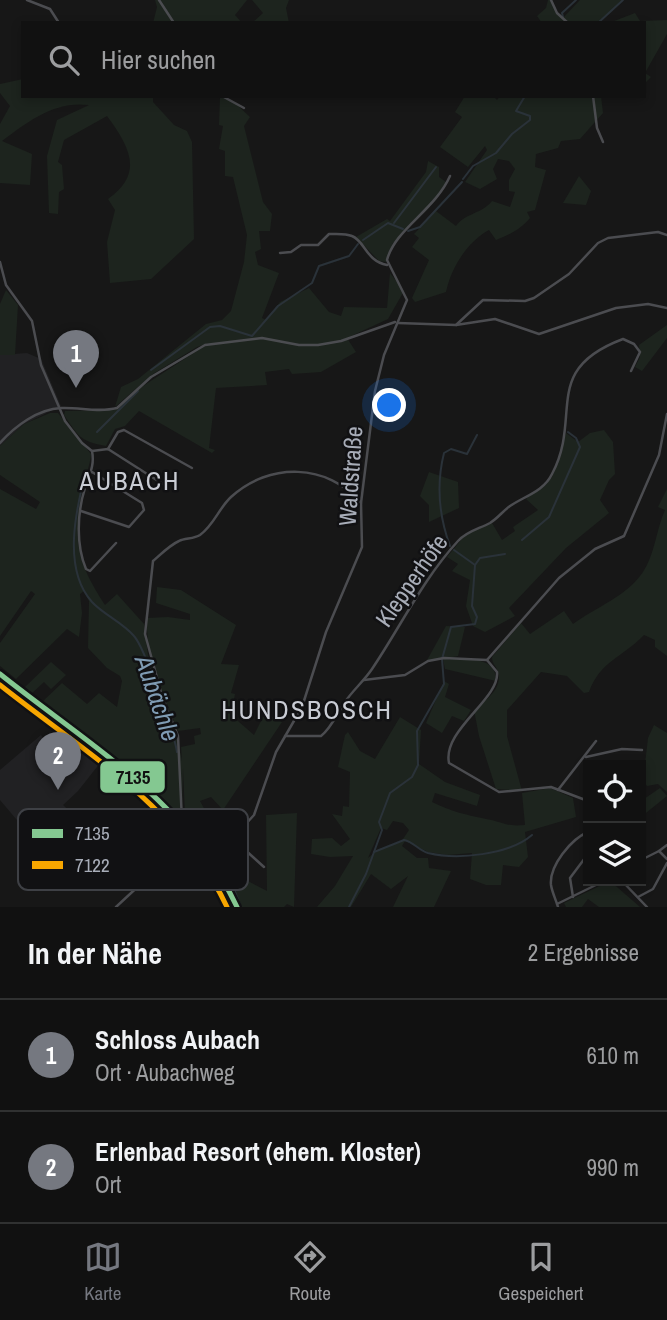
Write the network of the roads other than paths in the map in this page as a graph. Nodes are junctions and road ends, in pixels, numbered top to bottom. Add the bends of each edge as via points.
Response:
1 (27, 0) edge
2 (159, 0) edge
3 (551, 0) edge
4 (58, 21) edge
5 (173, 21) edge
6 (566, 21) edge
7 (226, 98) edge
8 (593, 98) edge
9 (244, 108) dead end
10 (603, 142) dead end
11 (450, 176) dead end
12 (667, 235) edge
13 (280, 253) dead end
14 (0, 262) edge
15 (387, 265) junction
16 (667, 308) edge
17 (397, 322) junction
18 (456, 325) junction
19 (631, 371) dead end
20 (59, 408) junction
21 (667, 414) edge
22 (0, 443) edge
23 (108, 449) junction
24 (92, 451) junction
25 (192, 468) dead end
26 (91, 472) junction
27 (166, 486) dead end
28 (361, 503) junction
29 (81, 511) junction
30 (116, 543) dead end
31 (487, 660) junction
32 (0, 674) edge
33 (364, 680) junction
34 (285, 736) junction
35 (596, 741) dead end
36 (642, 750) dead end
37 (586, 757) junction
38 (558, 790) junction
39 (583, 799) edge
40 (167, 809) edge
41 (183, 809) edge
42 (248, 822) edge
43 (583, 836) edge
44 (667, 845) edge
45 (659, 851) junction
46 (248, 853) edge
47 (646, 858) edge
48 (583, 861) edge
49 (667, 861) edge
50 (264, 867) dead end
51 (594, 886) edge
52 (627, 886) edge
53 (134, 890) edge
54 (229, 890) edge
55 (573, 897) junction
56 (638, 897) junction
57 (557, 906) edge
58 (116, 907) edge
59 (237, 907) edge
60 (647, 907) edge

1 - 4 street via 50,9
2 - 5 street
3 - 6 street
7 - 9 street
8 - 10 street
11 - 15 street via 431,207 394,243
12 - 18 street via 657,232 608,238 545,292 525,301 482,300
13 - 15 street via 301,245 318,245 328,234 350,235 365,252
14 - 20 street via 6,285 32,321 41,365
15 - 17 street, Waldstraße via 407,296
16 - 18 street via 648,304 616,308 538,334 495,319
17 - 18 street
17 - 20 street via 318,345 262,338 205,345 151,377 117,408
17 - 28 street, Waldstraße via 375,391
19 - 33 street, Klepperhöfe via 640,352 622,339 576,369 567,391 565,432 551,476 531,495 457,541
20 - 22 street via 19,425
20 - 24 street via 73,433
21 - 31 street via 659,454 624,536 595,549 559,578
23 - 24 street
23 - 25 street via 124,430
23 - 27 street
24 - 26 street
26 - 29 street
26 - 29 street via 142,502 144,510 129,527
28 - 34 street, Waldstraße via 362,547 326,632 302,707
28 - 41 street via 348,488 320,474 279,472 254,480 232,496 198,536 178,541 153,561 145,634 178,736
29 - 30 street via 78,541 86,569 90,571
31 - 33 street via 443,658 405,675
31 - 38 street via 497,672 497,682 490,696 469,715 449,763 499,792 542,787
32 - 40 main road
33 - 34 street, Klepperhöfe via 321,736
34 - 42 street, Waldstraße
35 - 37 street
36 - 37 street
37 - 38 street
38 - 39 street
43 - 57 street via 565,850 557,865 551,882
44 - 45 street
45 - 47 street
45 - 49 street
46 - 50 street
48 - 55 street via 570,878
49 - 56 street via 653,889
51 - 55 street
52 - 56 street
53 - 58 street
54 - 59 main road
55 - 57 street
56 - 60 street

